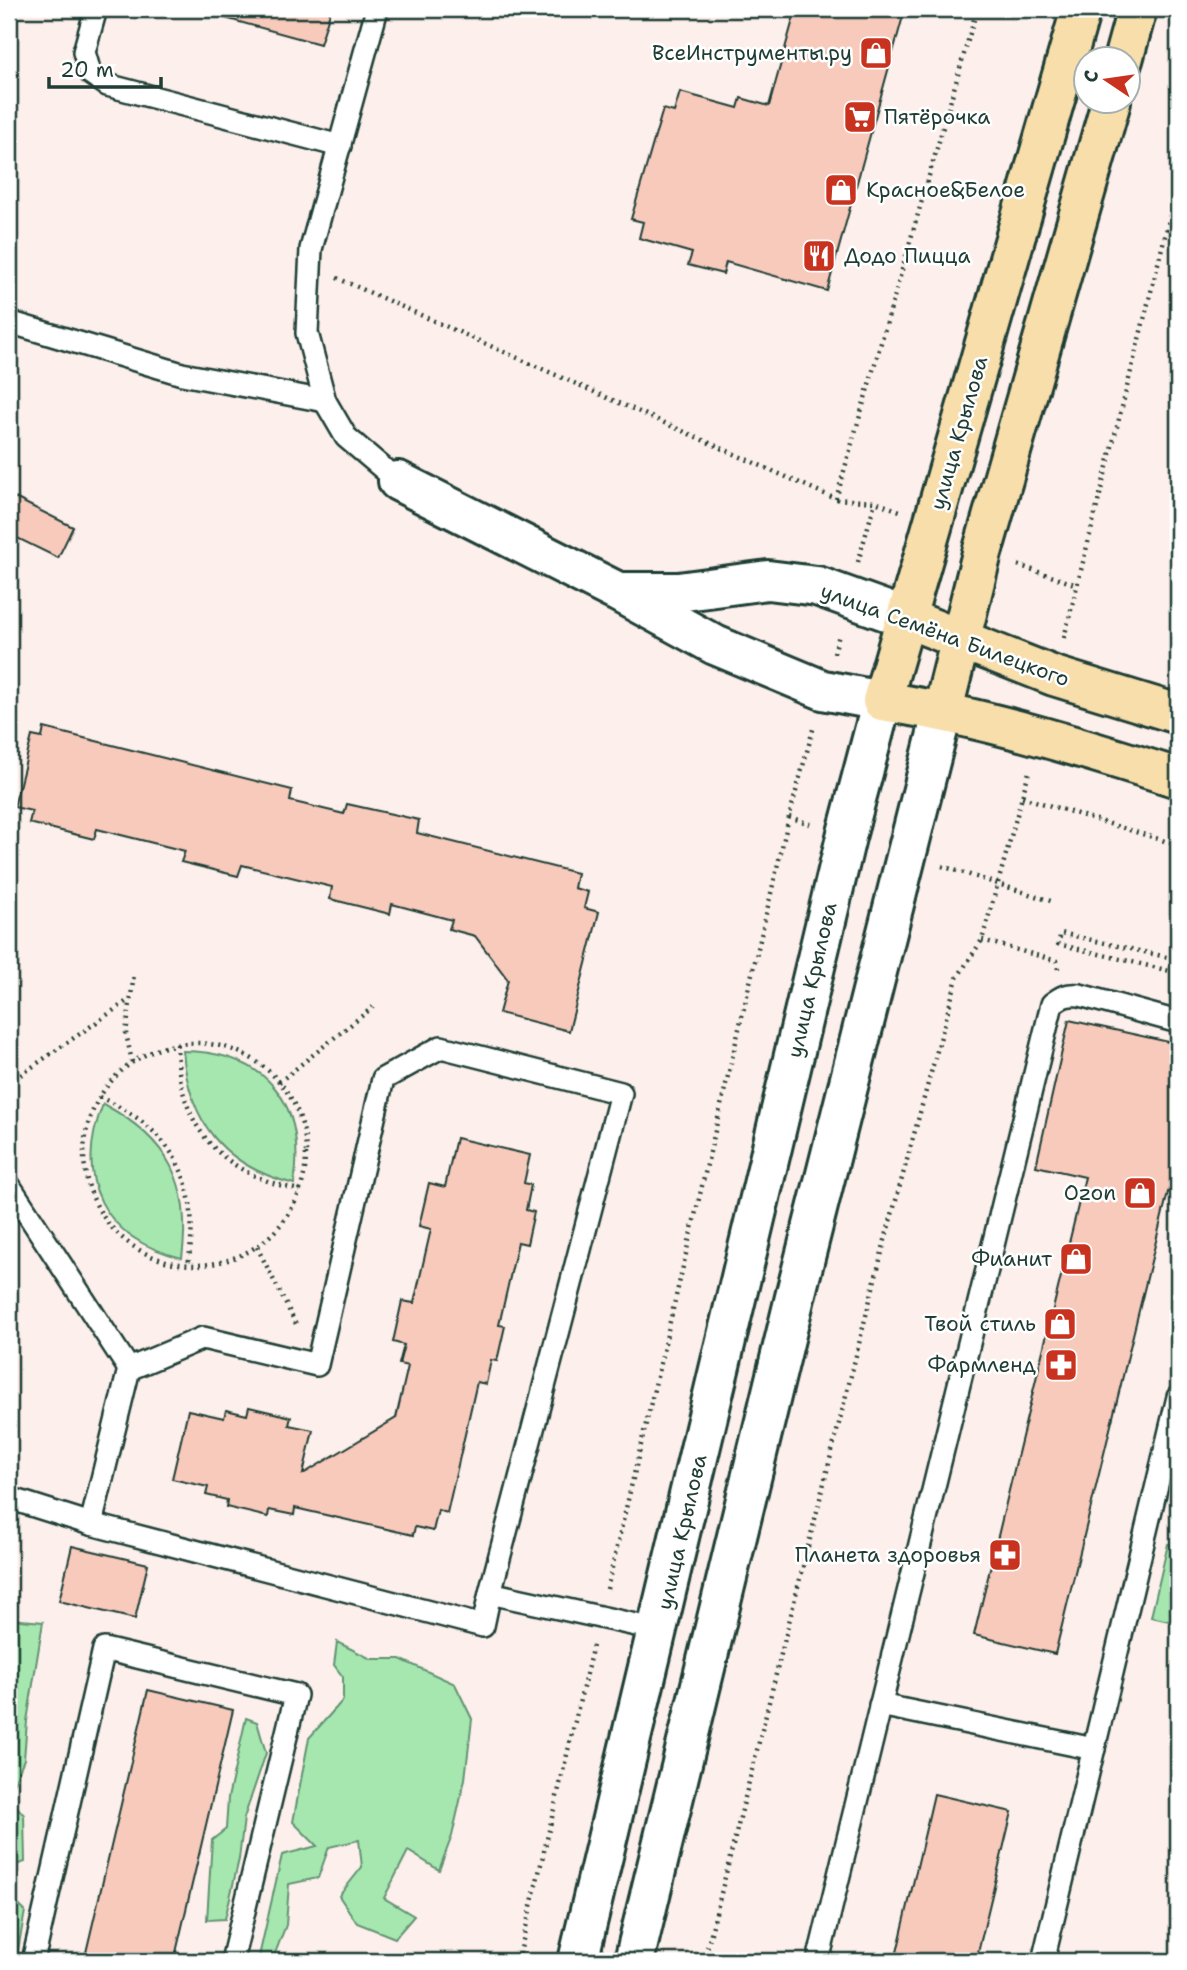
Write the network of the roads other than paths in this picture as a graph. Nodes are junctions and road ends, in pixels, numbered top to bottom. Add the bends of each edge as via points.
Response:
1 (96, 9) edge
2 (377, 9) edge
3 (1081, 9) edge
4 (1137, 9) edge
5 (1127, 46) edge
6 (1107, 116) edge
7 (340, 146) junction
8 (9, 321) edge
9 (325, 401) junction
10 (398, 481) joint
11 (618, 592) junction
12 (906, 618) junction
13 (961, 638) junction
14 (882, 701) junction
15 (943, 710) junction
16 (1178, 714) edge
17 (1178, 778) edge
18 (1178, 1022) edge
19 (9, 1185) edge
20 (129, 1369) junction
21 (1178, 1397) edge
22 (9, 1498) edge
23 (91, 1524) junction
24 (491, 1593) junction
25 (659, 1630) junction
26 (880, 1705) junction
27 (1094, 1749) junction
28 (33, 1961) edge
29 (232, 1961) edge
30 (578, 1961) edge
31 (634, 1961) edge
32 (818, 1961) edge
33 (1043, 1961) edge

1 - 7 lane via 84,52 90,74 107,85
2 - 7 lane
3 - 12 main road, улица Крылова
4 - 5 main road
6 - 13 main road
7 - 9 lane via 312,249 307,333
8 - 9 lane via 182,374
9 - 10 lane via 346,437
10 - 11 main road, улица Семёна Билецкого
11 - 12 main road, улица Семёна Билецкого via 678,592 768,580 817,586
11 - 14 main road via 715,645 824,690
12 - 13 main road, улица Семёна Билецкого
12 - 14 main road, улица Крылова
13 - 15 main road
13 - 16 main road, улица Семёна Билецкого via 1055,676
14 - 15 main road
14 - 25 main road, улица Крылова
15 - 17 main road via 1040,734
15 - 31 main road
18 - 26 lane via 1080,995 1062,996 1052,1004
19 - 20 lane
20 - 23 lane
20 - 24 lane via 203,1338 317,1365 383,1079 442,1047 621,1093
21 - 27 lane
22 - 23 lane
23 - 24 lane via 483,1626
24 - 25 lane
25 - 30 main road, улица Крылова
26 - 27 lane
26 - 32 lane
27 - 33 lane
28 - 29 lane via 104,1649 296,1695

